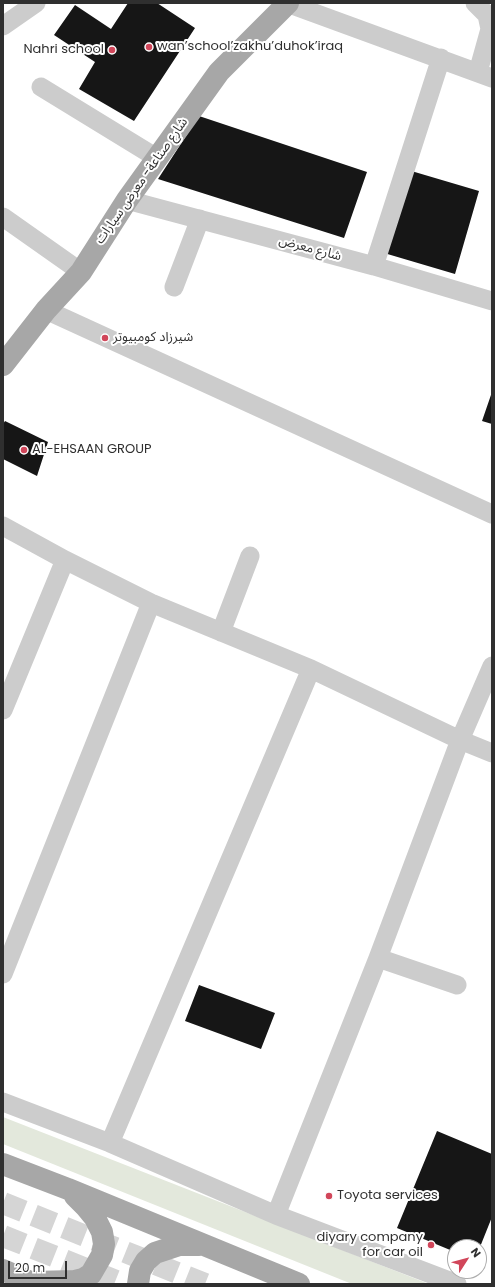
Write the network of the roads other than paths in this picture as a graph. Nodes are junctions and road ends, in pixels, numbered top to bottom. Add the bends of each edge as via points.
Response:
1 (36, 3) edge
2 (287, 3) edge
3 (475, 3) edge
4 (3, 26) edge
5 (442, 58) junction
6 (485, 75) edge
7 (40, 87) dead end
8 (157, 158) junction
9 (127, 200) junction
10 (3, 217) edge
11 (200, 219) junction
12 (374, 266) junction
13 (81, 272) junction
14 (174, 287) dead end
15 (492, 301) edge
16 (46, 310) junction
17 (3, 365) edge
18 (492, 514) edge
19 (3, 526) edge
20 (250, 556) dead end
21 (65, 560) junction
22 (151, 603) junction
23 (222, 632) junction
24 (492, 666) edge
25 (311, 669) junction
26 (3, 710) edge
27 (460, 740) junction
28 (492, 753) edge
29 (378, 958) junction
30 (3, 974) edge
31 (457, 985) dead end
32 (3, 1102) edge
33 (110, 1143) junction
34 (3, 1164) edge
35 (68, 1189) junction
36 (276, 1216) junction
37 (204, 1245) junction
38 (3, 1270) edge
39 (34, 1283) edge
40 (138, 1284) edge
41 (299, 1284) edge
42 (458, 1284) edge

1 - 4 street
2 - 5 street
2 - 8 main road, شارع صناعة- معرض سيارات via 219,72
3 - 6 street via 487,15 490,29
5 - 6 street
5 - 12 street
7 - 8 street
8 - 9 main road, شارع صناعة- معرض سيارات
9 - 11 street, شارع معرض
9 - 13 main road, شارع صناعة- معرض سيارات
10 - 13 street
11 - 12 street, شارع معرض
11 - 14 street
12 - 15 street, شارع معرض
13 - 16 main road, شارع صناعة- معرض سيارات
16 - 17 main road, شارع صناعة- معرض سيارات
16 - 18 street
19 - 21 street
20 - 23 street
21 - 22 street
21 - 26 street
22 - 23 street
22 - 30 street
23 - 25 street
24 - 27 street
25 - 27 street
25 - 33 street
27 - 28 street
27 - 29 street
29 - 31 street
29 - 36 street
32 - 33 street
33 - 36 street
34 - 35 main road
35 - 37 main road
35 - 39 main road via 95,1218 102,1232 102,1255 91,1274 83,1279
36 - 42 street
37 - 40 main road via 179,1245 155,1254 146,1261 140,1271
37 - 41 main road
38 - 39 main road

